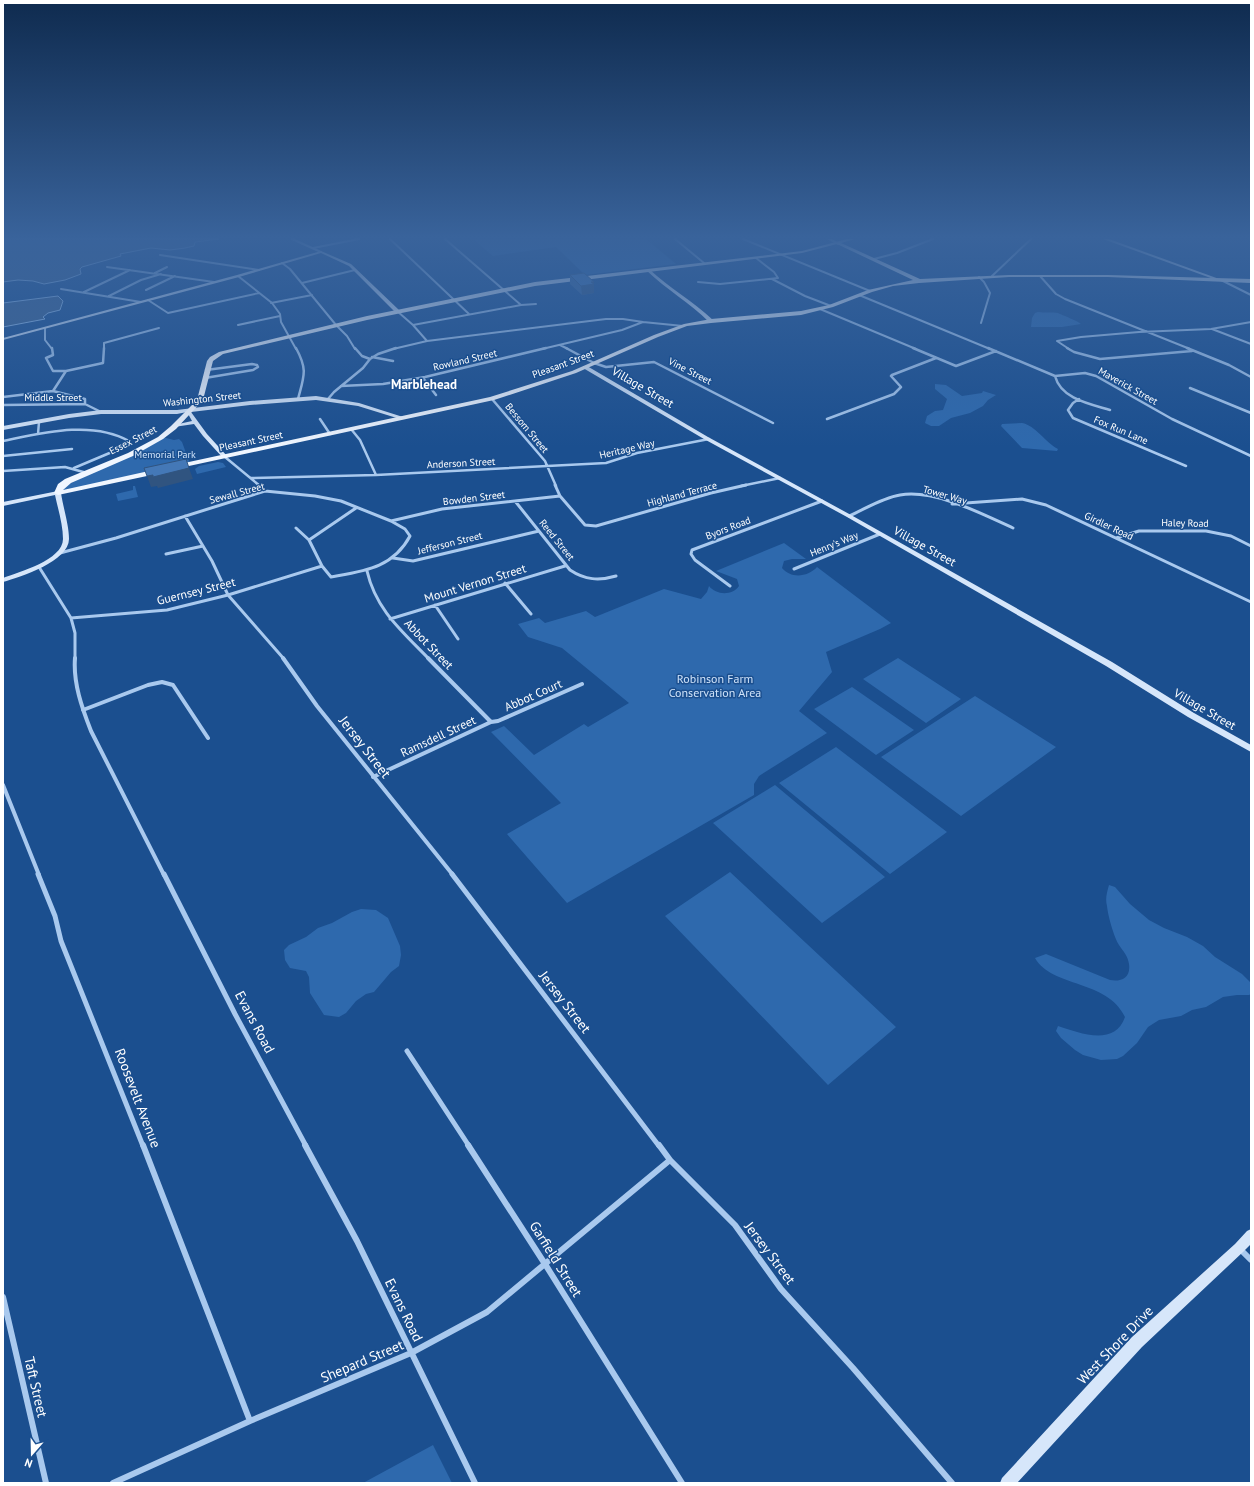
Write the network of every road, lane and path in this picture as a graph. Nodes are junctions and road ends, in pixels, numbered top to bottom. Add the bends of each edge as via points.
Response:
1 (118, 308) edge
2 (161, 308) edge
3 (189, 308) edge
4 (275, 308) edge
5 (323, 308) edge
6 (394, 308) edge
7 (411, 308) edge
8 (463, 308) edge
9 (502, 308) edge
10 (698, 308) edge
11 (892, 308) edge
12 (985, 308) edge
13 (1088, 308) edge
14 (820, 309) joint
15 (397, 311) junction
16 (469, 314) junction
17 (280, 316) junction
18 (711, 321) junction
19 (644, 322) junction
20 (1251, 322) edge
21 (981, 323) dead end
22 (238, 325) dead end
23 (336, 325) junction
24 (413, 325) junction
25 (683, 326) junction
26 (45, 328) junction
27 (159, 328) dead end
28 (1212, 329) junction
29 (1147, 332) junction
30 (289, 336) junction
31 (3, 339) edge
32 (427, 341) junction
33 (1251, 344) edge
34 (559, 345) junction
35 (996, 350) junction
36 (1192, 351) junction
37 (371, 358) junction
38 (936, 358) junction
39 (393, 361) dead end
40 (594, 363) junction
41 (585, 367) junction
42 (206, 370) junction
43 (66, 371) junction
44 (1055, 376) junction
45 (1251, 377) edge
46 (205, 378) junction
47 (423, 378) junction
48 (341, 386) junction
49 (1190, 388) dead end
50 (53, 391) junction
51 (436, 395) dead end
52 (3, 397) edge
53 (298, 399) junction
54 (328, 399) junction
55 (492, 399) junction
56 (1079, 400) junction
57 (85, 404) junction
58 (3, 405) edge
59 (1110, 410) dead end
60 (191, 411) junction
61 (102, 412) junction
62 (1251, 413) edge
63 (400, 418) junction
64 (320, 419) dead end
65 (827, 419) dead end
66 (39, 422) junction
67 (194, 422) junction
68 (773, 423) dead end
69 (176, 426) junction
70 (3, 428) edge
71 (351, 429) junction
72 (38, 434) junction
73 (330, 434) junction
74 (709, 439) junction
75 (3, 441) edge
76 (72, 449) dead end
77 (3, 456) edge
78 (1251, 456) edge
79 (225, 457) junction
80 (1186, 466) dead end
81 (548, 467) junction
82 (74, 468) junction
83 (3, 471) edge
84 (87, 473) junction
85 (376, 475) junction
86 (777, 476) junction
87 (251, 478) junction
88 (99, 483) junction
89 (265, 491) junction
90 (58, 493) junction
91 (560, 496) junction
92 (515, 501) junction
93 (822, 501) junction
94 (3, 504) edge
95 (952, 504) junction
96 (356, 508) junction
97 (185, 516) junction
98 (849, 516) junction
99 (392, 521) junction
100 (589, 526) joint
101 (296, 528) dead end
102 (1013, 528) dead end
103 (539, 530) junction
104 (880, 534) junction
105 (1116, 538) junction
106 (309, 540) junction
107 (203, 546) junction
108 (1251, 546) edge
109 (60, 553) junction
110 (166, 554) dead end
111 (393, 558) junction
112 (322, 566) junction
113 (565, 566) junction
114 (39, 567) junction
115 (794, 569) dead end
116 (367, 571) junction
117 (616, 576) dead end
118 (3, 580) edge
119 (505, 584) junction
120 (730, 586) dead end
121 (228, 595) junction
122 (1251, 602) edge
123 (435, 605) junction
124 (531, 614) dead end
125 (71, 618) junction
126 (390, 619) junction
127 (458, 639) dead end
128 (582, 684) dead end
129 (83, 710) junction
130 (491, 722) junction
131 (208, 738) dead end
132 (1251, 749) edge
133 (373, 777) junction
134 (3, 785) edge
135 (406, 1051) dead end
136 (670, 1160) junction
137 (1251, 1235) edge
138 (1239, 1248) junction
139 (1251, 1260) edge
140 (545, 1264) junction
141 (3, 1297) edge
142 (411, 1353) junction
143 (250, 1421) junction
144 (46, 1483) edge
145 (113, 1483) edge
146 (475, 1483) edge
147 (682, 1483) edge
148 (952, 1483) edge
149 (1007, 1483) edge

1 - 26 main road
2 - 3 street via 168,313
4 - 17 street
5 - 23 street
6 - 15 main road
7 - 15 main road
8 - 16 street
9 - 16 street
10 - 18 main road
11 - 35 street
12 - 21 street
13 - 29 street
14 - 18 main road, Pleasant Street via 797,314
14 - 38 street
15 - 23 main road
15 - 24 street
16 - 24 street
17 - 22 street
17 - 30 street
18 - 25 main road, Pleasant Street
19 - 25 street, Rowland Street
19 - 32 street via 606,319
19 - 34 street, Rowland Street
20 - 28 street
23 - 30 main road
23 - 37 street via 357,352
24 - 32 street
25 - 40 main road, Pleasant Street
26 - 31 main road
26 - 43 street via 45,340 52,348 53,355 46,358 50,367 53,372
27 - 43 street via 104,343 103,363
28 - 29 street
28 - 33 street
29 - 36 street
29 - 36 street via 1057,341 1074,352 1100,359
30 - 42 main road via 215,356
30 - 53 street via 305,372
32 - 37 street via 391,349
34 - 40 street, Vine Street
34 - 47 street, Rowland Street
35 - 38 street via 956,366
35 - 44 street
36 - 45 street via 1229,365
37 - 39 street
37 - 48 street
38 - 65 street via 892,375 892,379 900,387 894,394
40 - 41 main road, Pleasant Street
40 - 68 street, Vine Street via 612,367 654,362
41 - 55 main road, Pleasant Street
41 - 74 main road, Village Street
42 - 46 main road, Essex Street
42 - 46 street via 252,364 258,367
43 - 50 street
44 - 56 street via 1060,389
44 - 78 street, Maverick Street via 1085,372 1096,376 1170,419
46 - 60 main road, Essex Street via 201,398
47 - 48 street, Rowland Street via 383,384
47 - 51 street
48 - 54 street
49 - 62 street
50 - 52 street
50 - 57 street via 85,399
53 - 54 main road, Washington Street
53 - 60 main road, Washington Street
54 - 63 main road, Washington Street via 359,405
55 - 63 main road, Pleasant Street
55 - 81 street, Bessom Street
56 - 59 street
56 - 80 street, Fox Run Lane via 1068,410 1073,418
57 - 58 street, Middle Street
57 - 61 street, Middle Street
60 - 61 main road, Washington Street
60 - 67 main road
60 - 69 main road, Essex Street
61 - 66 main road, Washington Street
63 - 71 main road, Pleasant Street
64 - 73 street
66 - 70 main road, Washington Street
66 - 72 street
67 - 69 main road
67 - 79 main road
69 - 84 main road, Essex Street via 158,440
71 - 73 main road, Pleasant Street
71 - 85 street via 360,440
72 - 75 street
72 - 82 street via 98,431 121,435 129,441 116,450
73 - 79 main road, Pleasant Street
74 - 81 street, Heritage Way via 637,453 606,463
74 - 86 main road, Village Street
76 - 77 street
79 - 87 street
79 - 88 main road, Pleasant Street
81 - 85 street, Anderson Street
81 - 91 street, Bessom Street
82 - 83 street
82 - 84 street
84 - 88 main road
84 - 90 main road, Essex Street via 63,484
85 - 87 street, Anderson Street
86 - 93 main road, Village Street
86 - 100 street, Highland Terrace
87 - 89 street
88 - 90 main road, Pleasant Street
89 - 96 street, Sewall Street via 315,496 341,501
89 - 97 street, Sewall Street
90 - 94 main road, Pleasant Street
90 - 109 main road via 66,540
91 - 92 street, Bowden Street
91 - 100 street, Bessom Street via 583,523
92 - 99 street, Bowden Street via 442,509
92 - 103 street, Reed Street
93 - 98 main road, Village Street
93 - 120 street, Byors Road via 692,550 691,554 695,560
95 - 98 street, Tower Way via 920,495 901,495
95 - 102 street, Tower Way
95 - 105 street, Girdler Road via 1029,500 1046,505
96 - 99 street, Sewall Street
96 - 106 street
97 - 107 street, Jersey Street
97 - 109 street, Sewall Street
98 - 104 main road, Village Street
99 - 111 street, Sewall Street via 405,529 410,536 407,545
101 - 106 street
103 - 111 street, Jefferson Street via 413,561
103 - 113 street, Reed Street
104 - 115 street, Henry's Way
104 - 132 main road, Village Street via 1109,664
105 - 108 street, Haley Road via 1139,531 1206,531 1231,536
105 - 122 street, Girdler Road
106 - 112 street
107 - 110 street
107 - 121 street, Jersey Street
109 - 114 main road
111 - 116 street
112 - 116 street via 331,577
112 - 121 street, Guernsey Street
113 - 117 street, Reed Street via 590,580
113 - 119 street, Mount Vernon Street
114 - 118 main road
114 - 125 street, Evans Road
116 - 126 street, Abbot Street via 371,588
119 - 123 street, Mount Vernon Street
119 - 124 street
121 - 125 street, Guernsey Street via 167,610
121 - 133 street, Jersey Street via 285,660 317,706
123 - 126 street, Mount Vernon Street
123 - 127 street
125 - 129 street, Evans Road via 75,633 74,672
126 - 130 street, Abbot Street
128 - 130 street, Abbot Court
129 - 131 street via 148,685 162,682 173,684
129 - 142 street, Evans Road via 91,731 235,1014 357,1241
130 - 133 street, Ramsdell Street
133 - 136 street, Jersey Street via 449,870
134 - 143 street, Roosevelt Avenue via 55,916 61,941 120,1084
135 - 140 street, Garfield Street
136 - 140 street, Shepard Street
136 - 148 street, Jersey Street via 734,1225 780,1289 853,1368
137 - 138 main road, West Shore Drive
138 - 139 street
138 - 149 main road, West Shore Drive via 1137,1342
140 - 142 street, Shepard Street via 487,1312
140 - 147 street, Garfield Street
141 - 144 street, Taft Street
142 - 143 street, Shepard Street
142 - 146 street, Evans Road
143 - 145 street, Shepard Street

